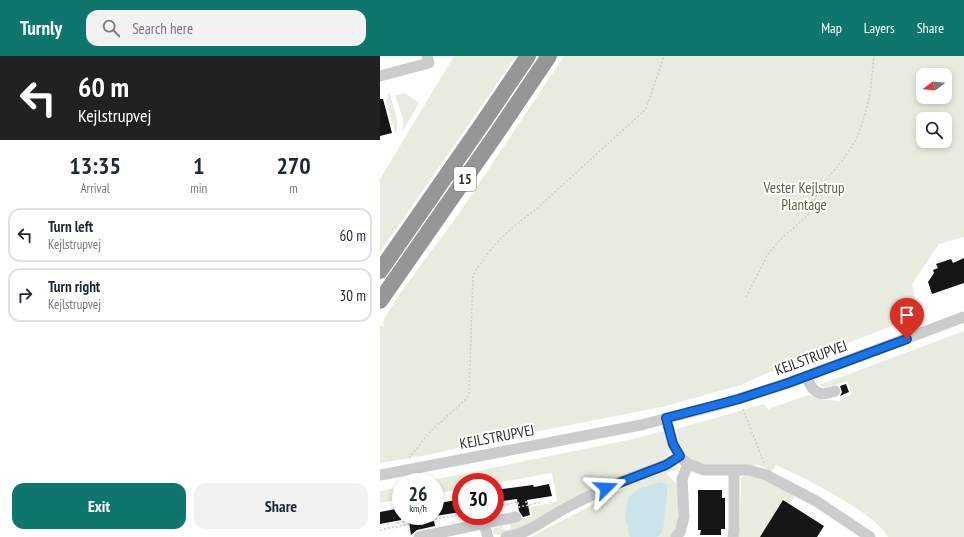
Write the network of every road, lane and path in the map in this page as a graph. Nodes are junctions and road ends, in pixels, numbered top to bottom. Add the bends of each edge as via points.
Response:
1 (528, 56) edge
2 (549, 56) edge
3 (664, 56) edge
4 (874, 56) edge
5 (428, 60) edge
6 (380, 76) edge
7 (380, 271) edge
8 (746, 297) dead end
9 (380, 301) edge
10 (964, 317) edge
11 (806, 376) junction
12 (835, 391) dead end
13 (739, 399) junction
14 (666, 418) junction
15 (680, 456) junction
16 (688, 464) junction
17 (410, 469) junction
18 (734, 470) junction
19 (380, 475) edge
20 (766, 475) junction
21 (526, 501) dead end
22 (542, 502) dead end
23 (504, 505) edge
24 (528, 505) junction
25 (530, 513) dead end
26 (516, 517) dead end
27 (504, 520) edge
28 (388, 523) dead end
29 (404, 525) edge
30 (479, 525) edge
31 (484, 525) edge
32 (399, 526) joint
33 (389, 528) junction
34 (380, 530) edge
35 (418, 537) edge
36 (488, 537) edge
37 (506, 537) edge
38 (676, 537) edge
39 (732, 537) edge
40 (870, 537) edge

1 - 7 highway, 15
2 - 9 highway, 15
3 - 17 path via 646,109 534,211 513,226 492,247 473,276 469,394 426,436 409,458
4 - 8 path via 870,94 856,140 820,187 808,215 768,254
5 - 6 street
10 - 11 street, KEJLSTRUPVEJ
11 - 12 street via 810,388 825,393
11 - 13 street, KEJLSTRUPVEJ
13 - 14 street, KEJLSTRUPVEJ
13 - 20 path
14 - 15 street via 673,444
14 - 17 street, KEJLSTRUPVEJ
15 - 16 street
15 - 37 street via 666,465 606,488 527,531
16 - 18 street via 704,470
16 - 38 street via 682,479 684,517
17 - 19 street, KEJLSTRUPVEJ
18 - 20 street via 749,470
18 - 39 street
20 - 40 street via 816,501
21 - 24 path
22 - 24 path
23 - 24 path via 518,502 519,507
24 - 25 path
26 - 27 street
28 - 33 path
29 - 32 path
30 - 35 street
31 - 36 street
32 - 33 path
33 - 34 path

